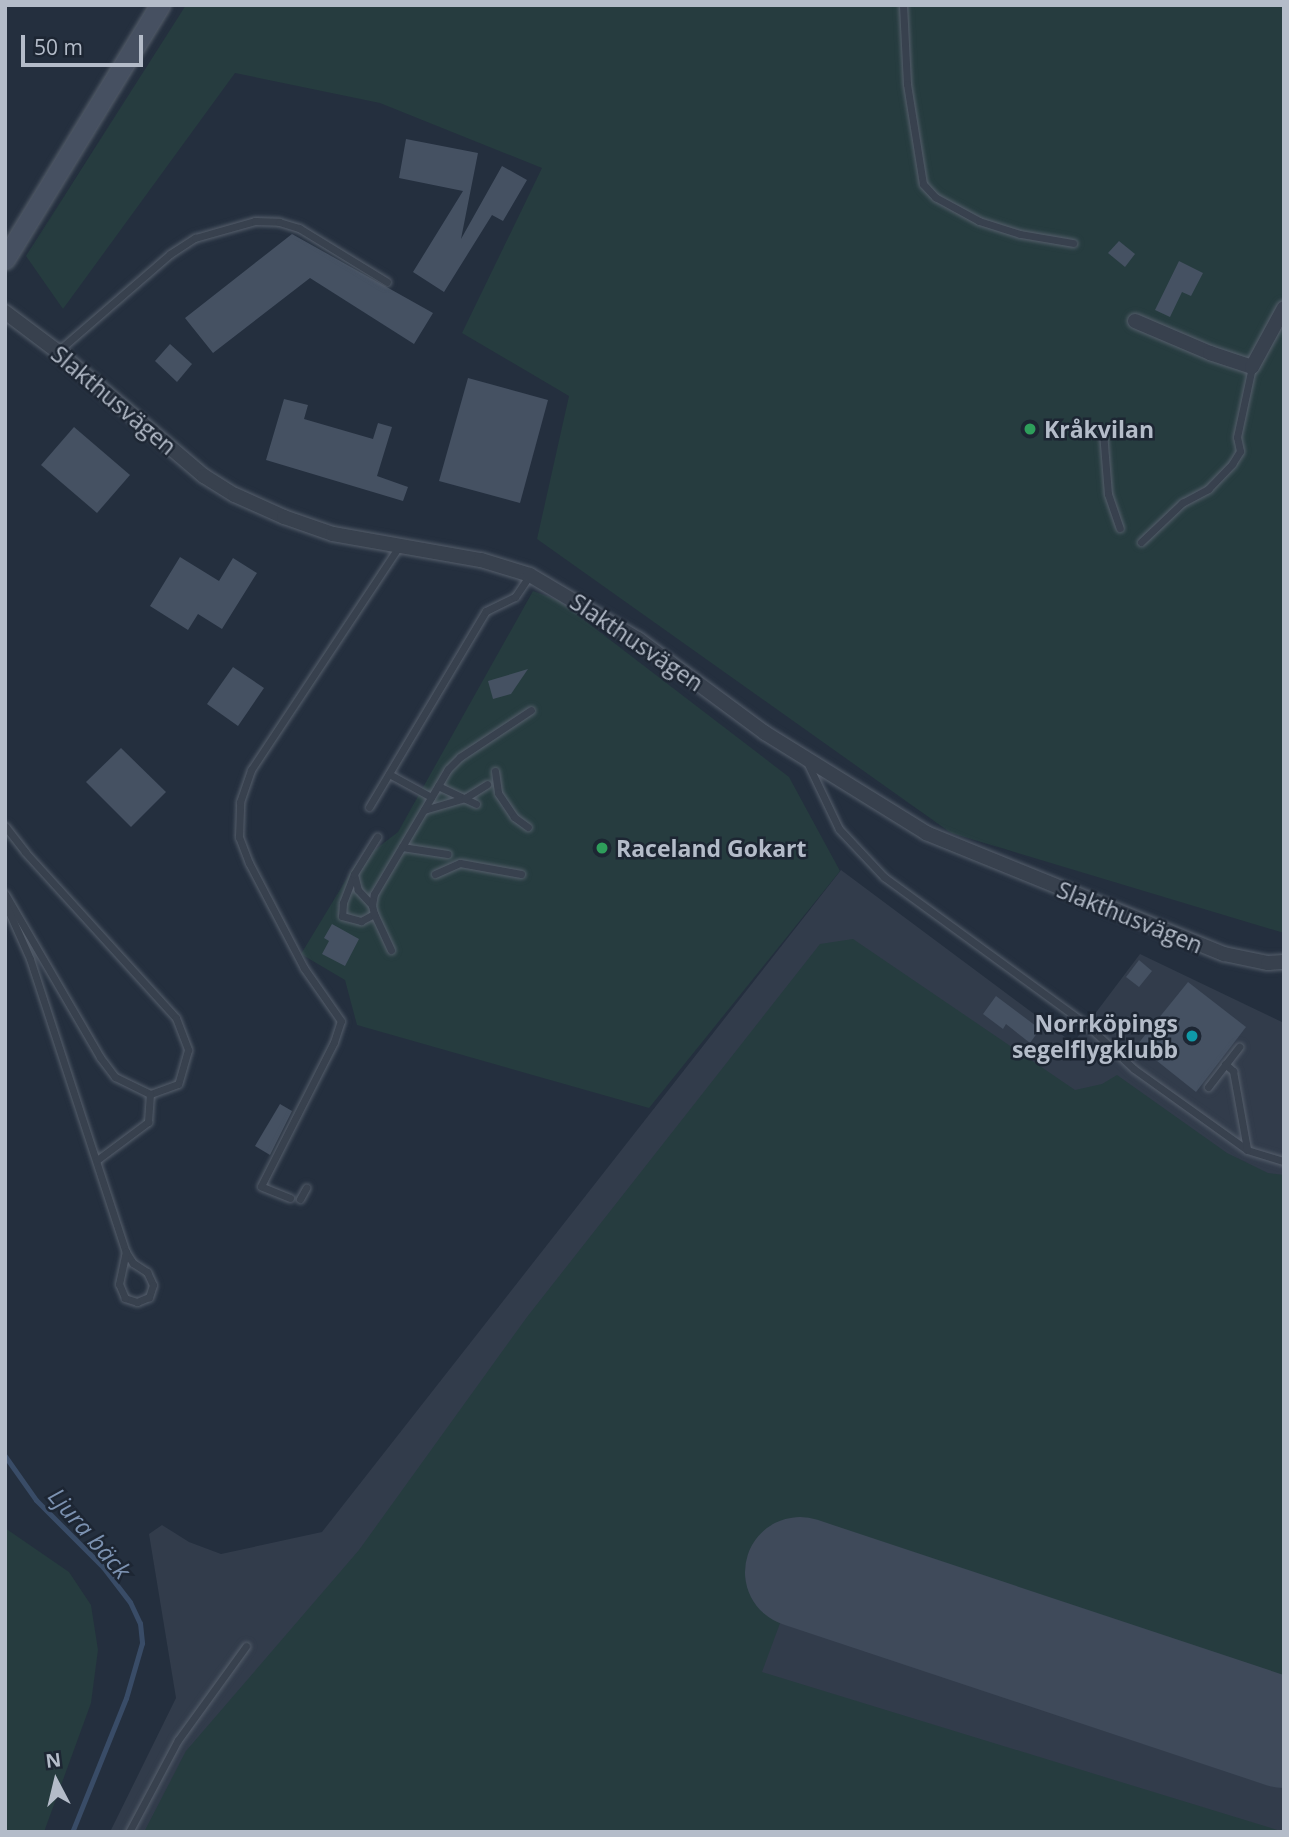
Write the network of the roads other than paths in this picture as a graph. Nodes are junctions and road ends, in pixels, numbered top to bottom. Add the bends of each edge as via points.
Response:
1 (160, 5) edge
2 (903, 5) edge
3 (1073, 243) dead end
4 (5, 259) edge
5 (387, 282) dead end
6 (1284, 308) edge
7 (5, 312) edge
8 (1135, 321) dead end
9 (57, 351) junction
10 (1252, 367) junction
11 (1103, 432) dead end
12 (1120, 528) dead end
13 (1141, 542) dead end
14 (398, 546) junction
15 (530, 575) junction
16 (531, 710) dead end
17 (806, 758) junction
18 (495, 771) dead end
19 (389, 774) junction
20 (487, 784) dead end
21 (438, 786) junction
22 (431, 797) junction
23 (465, 798) junction
24 (476, 804) dead end
25 (369, 807) dead end
26 (424, 810) junction
27 (5, 826) edge
28 (528, 827) dead end
29 (377, 837) dead end
30 (402, 847) junction
31 (447, 854) dead end
32 (354, 874) junction
33 (435, 874) dead end
34 (521, 874) dead end
35 (5, 894) edge
36 (5, 903) edge
37 (372, 905) junction
38 (374, 914) junction
39 (391, 950) dead end
40 (1284, 962) edge
41 (1239, 1046) dead end
42 (1225, 1064) junction
43 (1208, 1087) dead end
44 (150, 1094) junction
45 (1248, 1150) junction
46 (97, 1160) junction
47 (1284, 1161) edge
48 (306, 1188) dead end
49 (290, 1198) dead end
50 (300, 1199) dead end
51 (126, 1252) junction
52 (246, 1646) dead end
53 (129, 1832) edge

1 - 4 main road
2 - 3 lane via 906,84 923,184 935,197 979,221
5 - 9 lane via 299,228 279,222 244,223 195,238 170,254
6 - 10 street
7 - 9 street, Slakthusvägen
8 - 10 street
9 - 14 street, Slakthusvägen via 194,468 235,495 333,534
10 - 13 lane via 1236,458 1208,489 1182,503
11 - 12 lane via 1108,494
14 - 15 street, Slakthusvägen via 481,560
14 - 49 lane via 251,770 240,802 239,837 249,863 304,968 341,1021 261,1186
15 - 17 street, Slakthusvägen via 638,639
15 - 19 lane via 515,597 486,611
16 - 21 lane via 460,757
17 - 40 street, Slakthusvägen via 926,833 1026,876 1224,954
17 - 45 lane via 838,829 884,877 1087,1025 1134,1069
18 - 28 lane via 498,793 514,817
19 - 22 lane
19 - 25 lane
20 - 23 lane
21 - 22 lane
21 - 23 lane
22 - 26 lane
23 - 24 lane
23 - 26 lane
26 - 30 lane
27 - 44 lane via 176,1018 188,1050 178,1084
29 - 32 lane
30 - 31 lane
30 - 37 lane
32 - 37 lane via 359,890
32 - 38 lane via 342,916 361,921
33 - 34 lane via 460,863
35 - 44 lane via 115,1077
36 - 46 lane via 30,959
37 - 38 lane
38 - 39 lane
41 - 42 lane
42 - 43 lane
42 - 45 lane via 1233,1071
44 - 46 lane via 148,1122
45 - 47 lane
46 - 51 lane
48 - 50 lane
51 - 51 lane via 119,1284 125,1298 137,1302 149,1297 153,1284
52 - 53 lane via 178,1740

